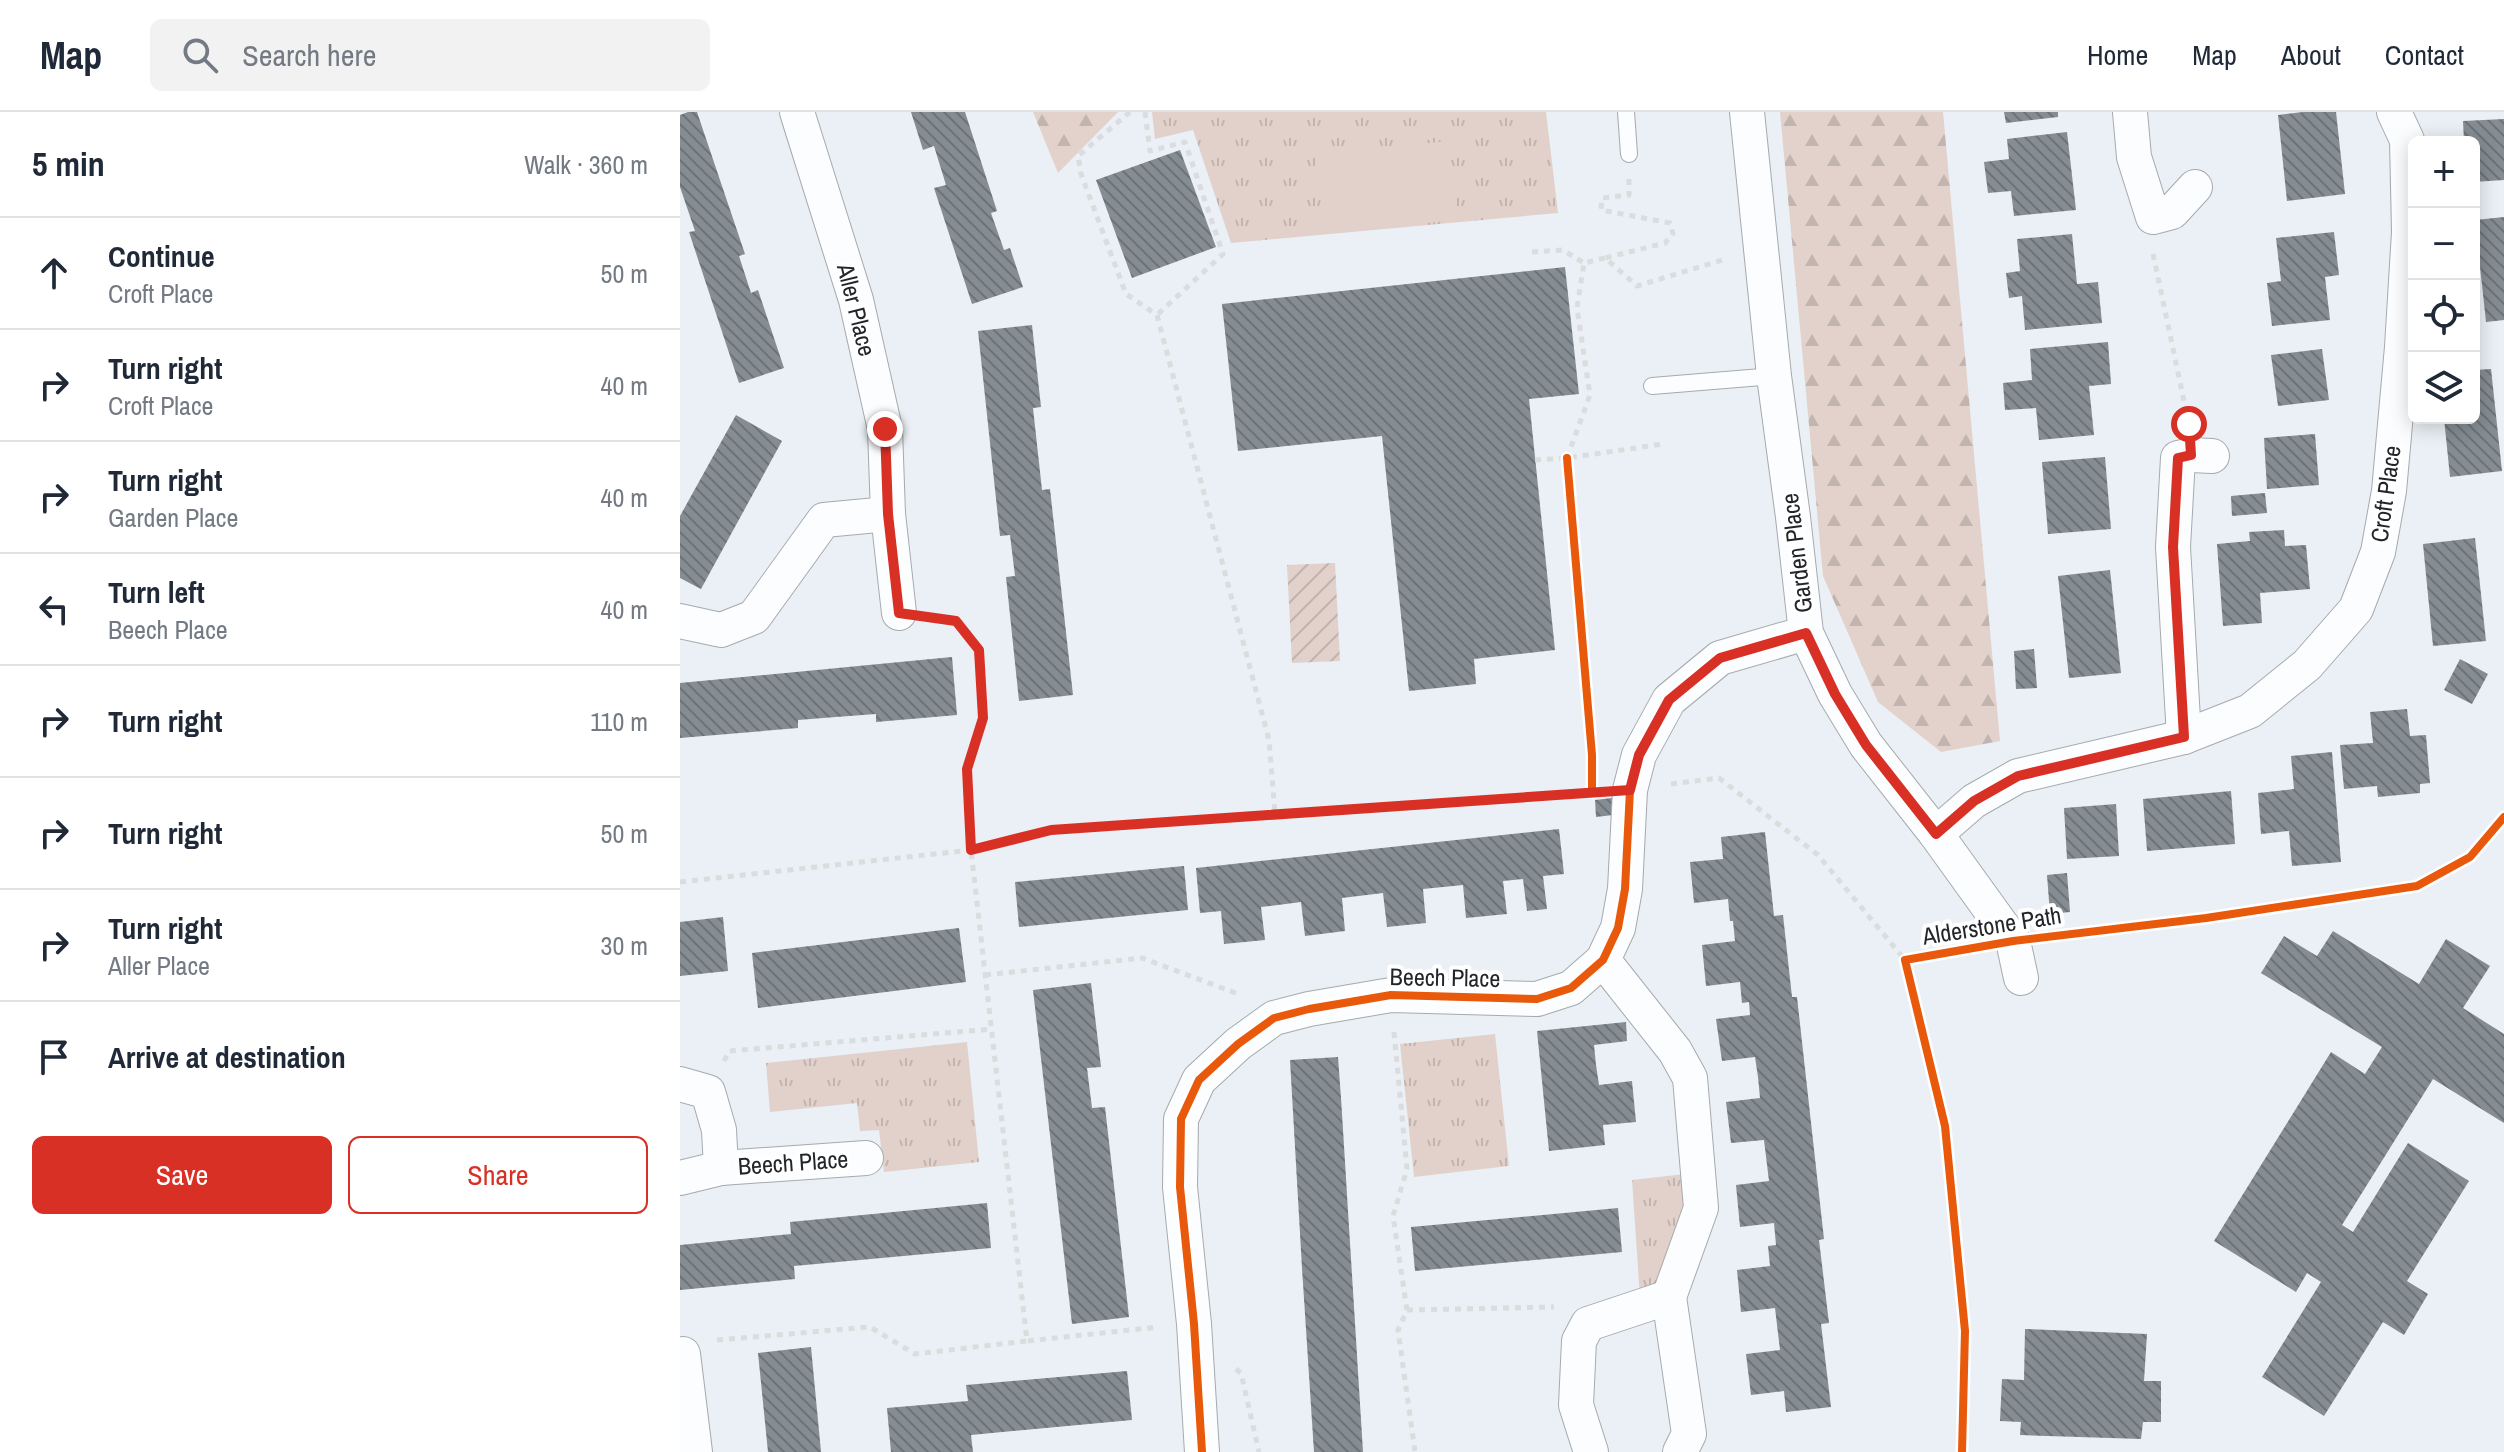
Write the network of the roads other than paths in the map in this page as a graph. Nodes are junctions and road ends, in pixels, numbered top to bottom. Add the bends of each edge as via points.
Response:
1 (797, 112) edge
2 (1626, 112) edge
3 (1747, 112) edge
4 (2130, 112) edge
5 (2394, 112) edge
6 (1629, 154) road end
7 (2195, 187) dead end
8 (1774, 376) junction
9 (1652, 386) dead end
10 (2201, 456) road end
11 (888, 514) junction
12 (899, 613) road end
13 (680, 621) edge
14 (1806, 633) junction
15 (2184, 737) junction
16 (1936, 834) junction
17 (1603, 960) junction
18 (2021, 978) dead end
19 (694, 1088) edge
20 (866, 1158) dead end
21 (721, 1168) junction
22 (680, 1178) edge
23 (1669, 1297) junction
24 (683, 1354) road end
25 (695, 1452) edge
26 (1202, 1452) edge
27 (1591, 1452) edge
28 (1680, 1452) edge

1 - 11 street, Aller Place via 856,300 885,429
2 - 6 lane
3 - 8 street, Garden Place
4 - 7 street via 2134,157 2153,217 2172,212
5 - 15 street, Croft Place via 2407,140 2409,232 2389,491 2378,552 2356,609 2307,665 2250,711
8 - 9 lane
8 - 14 street, Garden Place
10 - 15 street via 2178,458 2173,547
11 - 12 street, Aller Place
11 - 13 street via 824,520 754,617 721,630
14 - 16 street, Garden Place via 1866,745
14 - 17 street, Beech Place via 1720,658 1669,700 1639,755 1630,790 1625,889 1618,928
15 - 16 street, Croft Place via 2018,776 1974,801
16 - 18 street, Garden Place via 2013,941
17 - 23 street via 1690,1078 1701,1208
17 - 26 street, Beech Place via 1571,988 1537,999 1391,995 1274,1018 1199,1080 1181,1119 1180,1187
19 - 21 street, Beech Place via 719,1130
20 - 21 street, Beech Place
21 - 22 street, Beech Place
23 - 27 street via 1588,1324 1579,1341 1576,1405
23 - 28 street via 1689,1434
24 - 25 street

